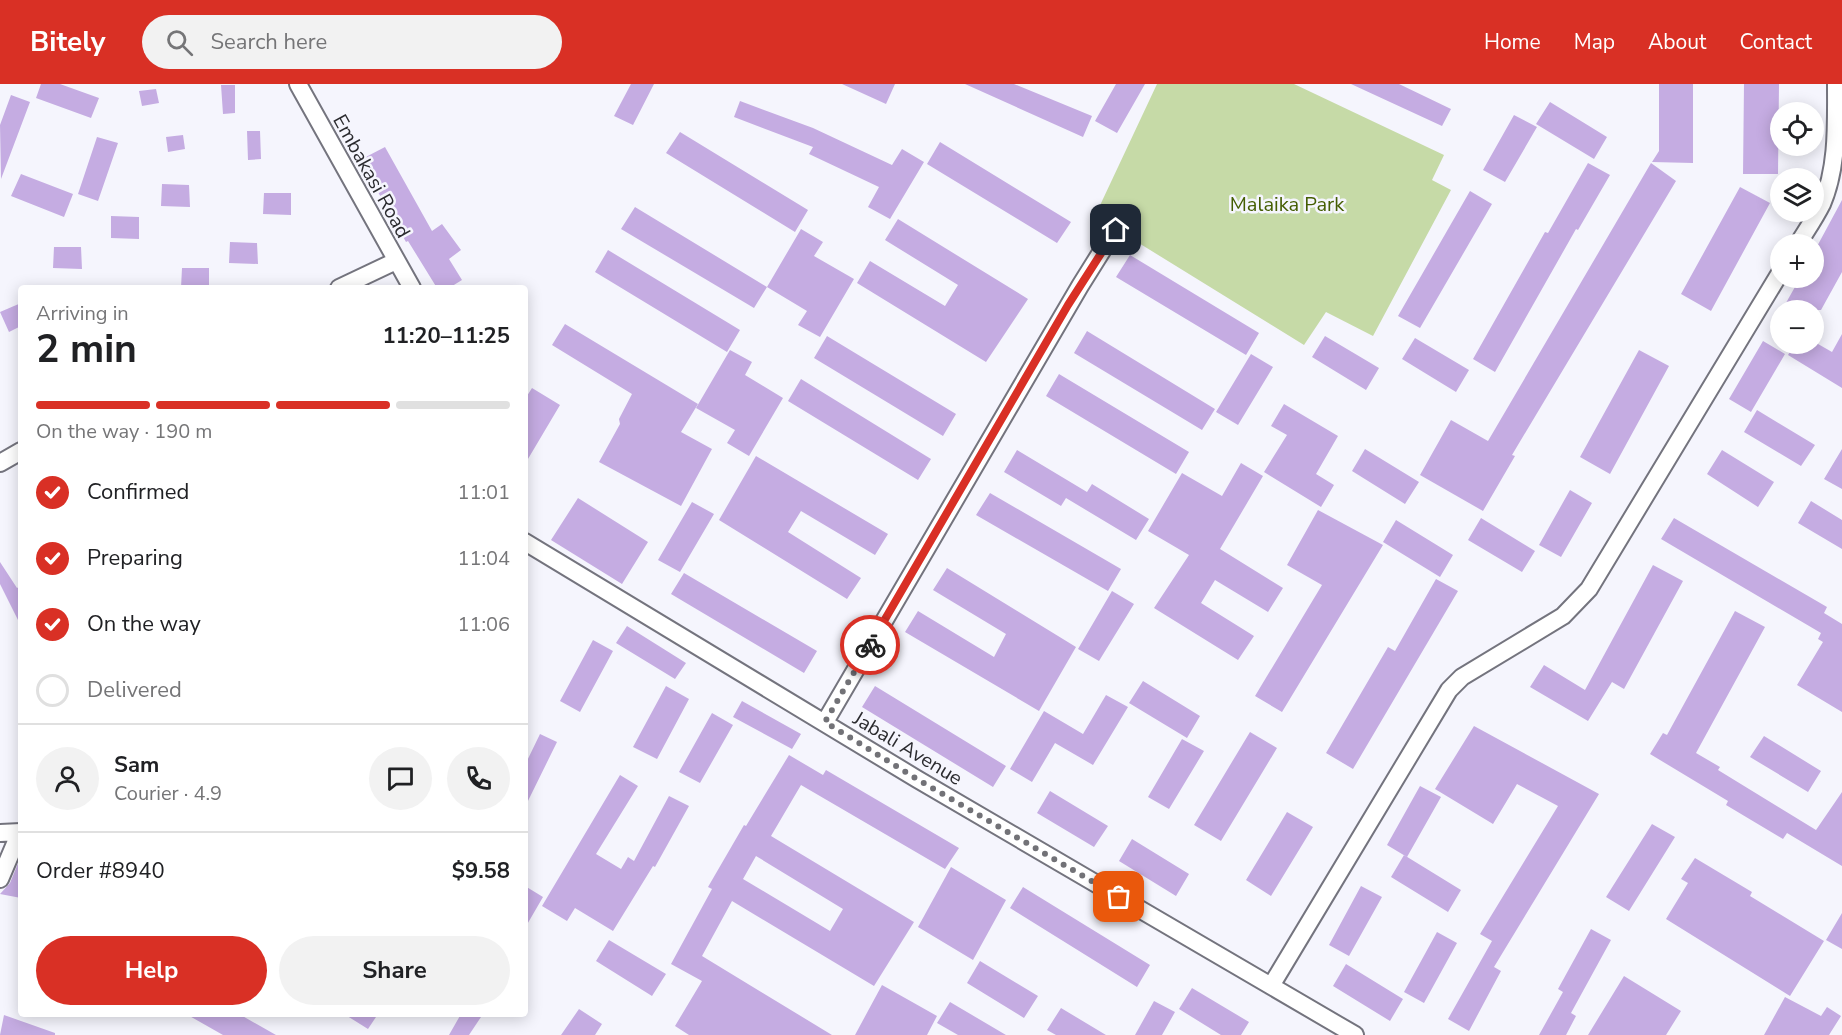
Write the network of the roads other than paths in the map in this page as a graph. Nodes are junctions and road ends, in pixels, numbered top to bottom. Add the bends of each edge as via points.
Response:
1 (298, 84) edge
2 (1836, 84) edge
3 (1116, 230) dead end
4 (1804, 234) edge
5 (396, 261) junction
6 (345, 285) edge
7 (410, 285) edge
8 (1771, 288) edge
9 (18, 453) edge
10 (0, 463) edge
11 (528, 545) edge
12 (825, 722) junction
13 (18, 832) edge
14 (0, 833) edge
15 (18, 837) edge
16 (0, 879) edge
17 (1271, 986) junction
18 (1355, 1035) edge

1 - 5 street, Embakasi Road
2 - 4 street via 1831,177
3 - 12 street via 1074,295
5 - 6 street
5 - 7 street, Embakasi Road
8 - 17 street via 1589,589 1563,616 1462,677 1449,690
9 - 10 street
11 - 12 street, Jabali Avenue
12 - 17 street, Jabali Avenue
13 - 14 street
15 - 16 street
17 - 18 street, Jabali Avenue

